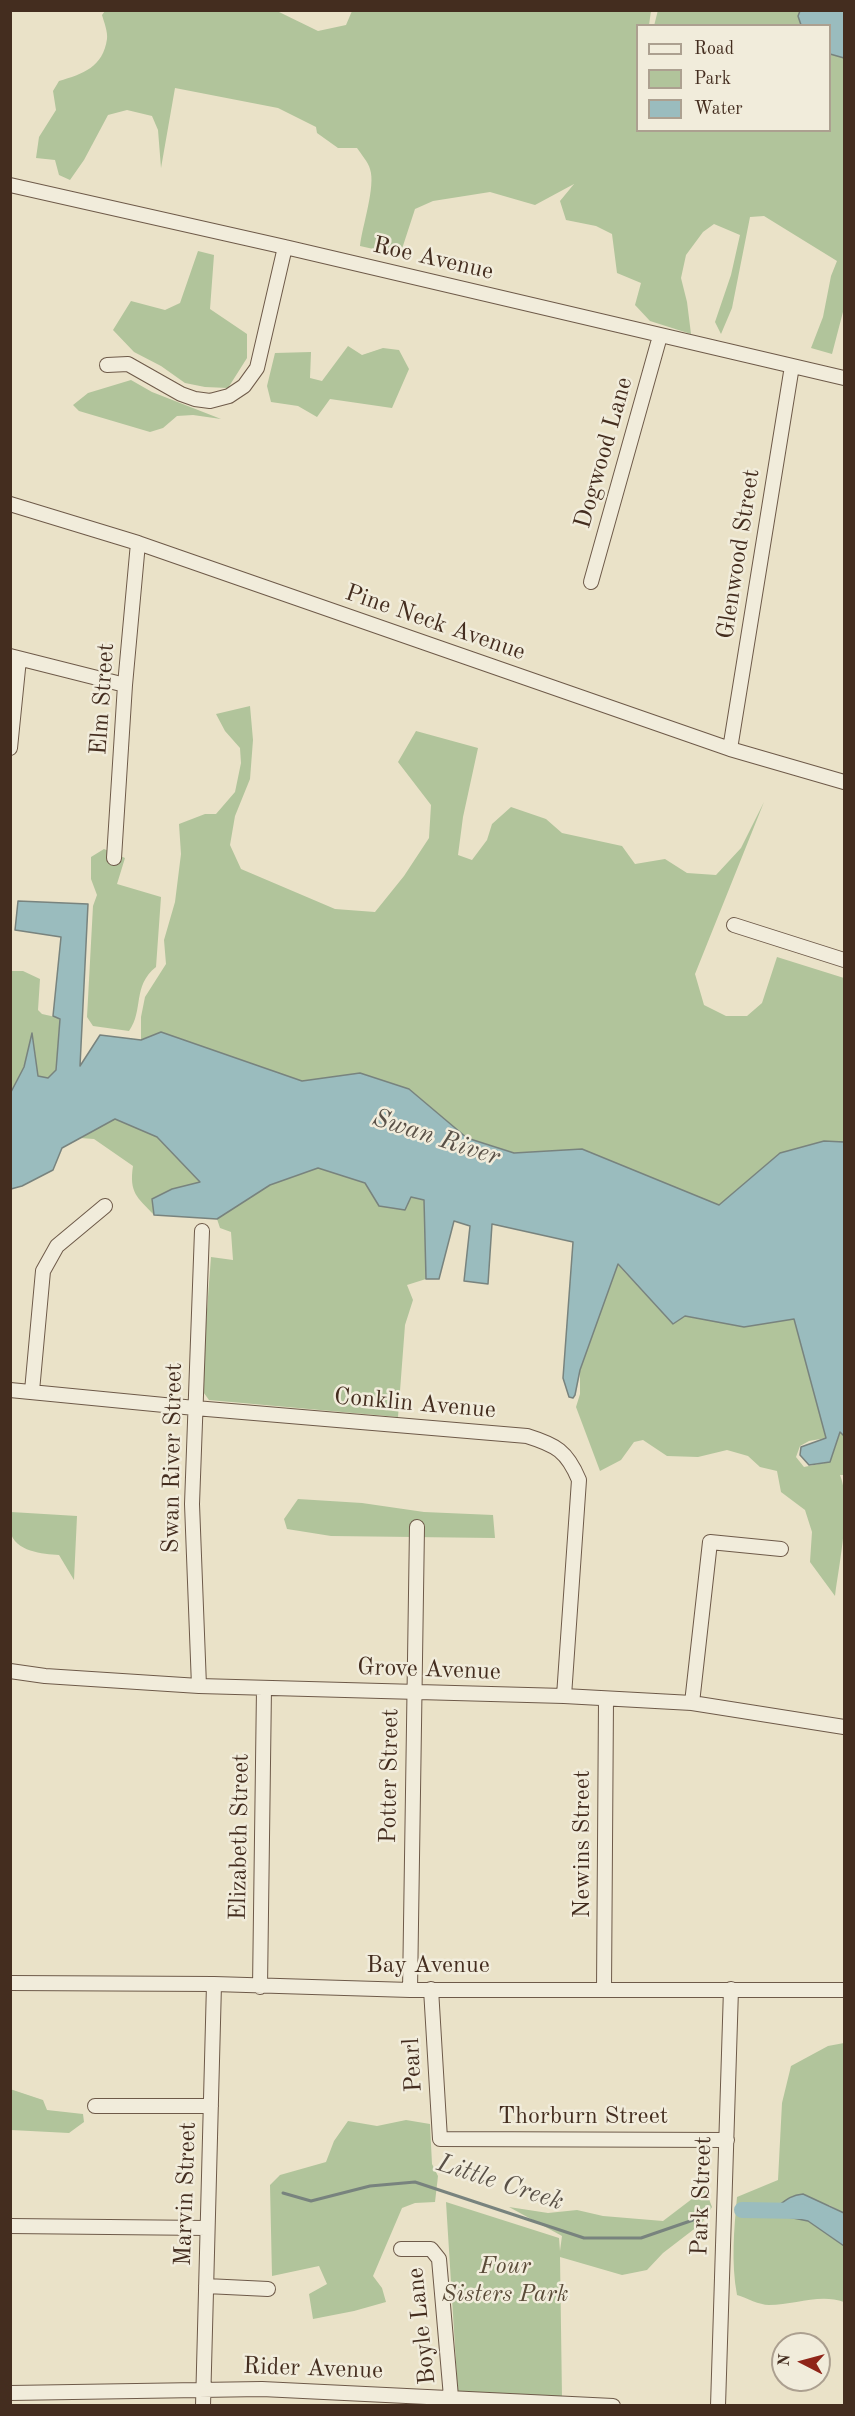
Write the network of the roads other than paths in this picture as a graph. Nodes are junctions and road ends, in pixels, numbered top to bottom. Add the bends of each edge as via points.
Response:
1 (10, 185) edge
2 (285, 247) junction
3 (660, 336) junction
4 (107, 365) dead end
5 (792, 366) junction
6 (844, 378) edge
7 (10, 504) edge
8 (138, 543) junction
9 (591, 582) dead end
10 (15, 657) edge
11 (126, 685) junction
12 (10, 748) edge
13 (730, 749) junction
14 (844, 782) edge
15 (114, 858) dead end
16 (734, 926) dead end
17 (844, 960) edge
18 (105, 1206) dead end
19 (202, 1231) dead end
20 (10, 1390) edge
21 (32, 1391) junction
22 (195, 1408) junction
23 (417, 1527) dead end
24 (781, 1549) dead end
25 (10, 1671) edge
26 (199, 1686) junction
27 (264, 1688) junction
28 (414, 1692) junction
29 (564, 1696) junction
30 (606, 1700) junction
31 (692, 1703) junction
32 (844, 1727) edge
33 (10, 1983) edge
34 (214, 1984) junction
35 (260, 1986) junction
36 (431, 1989) junction
37 (604, 1989) junction
38 (731, 1989) junction
39 (410, 1990) junction
40 (844, 1990) edge
41 (95, 2106) dead end
42 (211, 2106) junction
43 (440, 2139) joint
44 (727, 2140) junction
45 (10, 2226) edge
46 (207, 2228) junction
47 (401, 2248) dead end
48 (206, 2286) junction
49 (268, 2289) dead end
50 (204, 2390) junction
51 (78, 2391) junction
52 (10, 2393) edge
53 (456, 2400) edge
54 (602, 2405) edge
55 (77, 2406) edge
56 (203, 2406) edge
57 (613, 2406) edge
58 (718, 2406) edge

1 - 2 street, Roe Avenue
2 - 3 street, Roe Avenue
2 - 4 street via 257,368 237,391 210,401 195,399 128,364
3 - 5 street, Roe Avenue
3 - 9 street, Dogwood Lane
5 - 6 street, Roe Avenue
5 - 13 street, Glenwood Street
7 - 8 street, Pine Neck Avenue
8 - 11 street, Elm Street
8 - 13 street, Pine Neck Avenue
10 - 11 street
10 - 12 street
11 - 15 street, Elm Street
13 - 14 street, Pine Neck Avenue
16 - 17 street
18 - 21 street via 57,1246 43,1271
19 - 22 street, Swan River Street
20 - 21 street, Conklin Avenue
21 - 22 street, Conklin Avenue
22 - 26 street, Swan River Street via 192,1504
22 - 29 street, Conklin Avenue via 527,1436 552,1444 566,1455 579,1480
23 - 28 street, Potter Street
24 - 31 street via 711,1542
25 - 26 street, Grove Avenue
26 - 27 street, Grove Avenue
27 - 28 street, Grove Avenue
27 - 35 street, Elizabeth Street
28 - 29 street, Grove Avenue
28 - 39 street, Potter Street
29 - 30 street, Grove Avenue
30 - 31 street, Grove Avenue
30 - 37 street, Newins Street
31 - 32 street, Grove Avenue
33 - 34 street, Bay Avenue
34 - 35 street, Bay Avenue
34 - 42 street, Marvin Street
35 - 39 street, Bay Avenue
36 - 37 street, Bay Avenue
36 - 39 street, Bay Avenue
36 - 43 street, Pearl
37 - 38 street, Bay Avenue
38 - 40 street, Bay Avenue
38 - 44 street, Park Street
41 - 42 street
42 - 46 street, Marvin Street
43 - 44 street, Thorburn Street
44 - 58 street, Park Street
45 - 46 street
46 - 48 street, Marvin Street
47 - 53 street, Boyle Lane via 431,2249 439,2259
48 - 49 street
48 - 50 street, Marvin Street
50 - 51 street, Rider Avenue
50 - 53 street, Rider Avenue via 262,2388
50 - 56 street, Marvin Street
51 - 52 street, Rider Avenue
51 - 55 street
53 - 54 street, Rider Avenue
54 - 57 street, Rider Avenue

